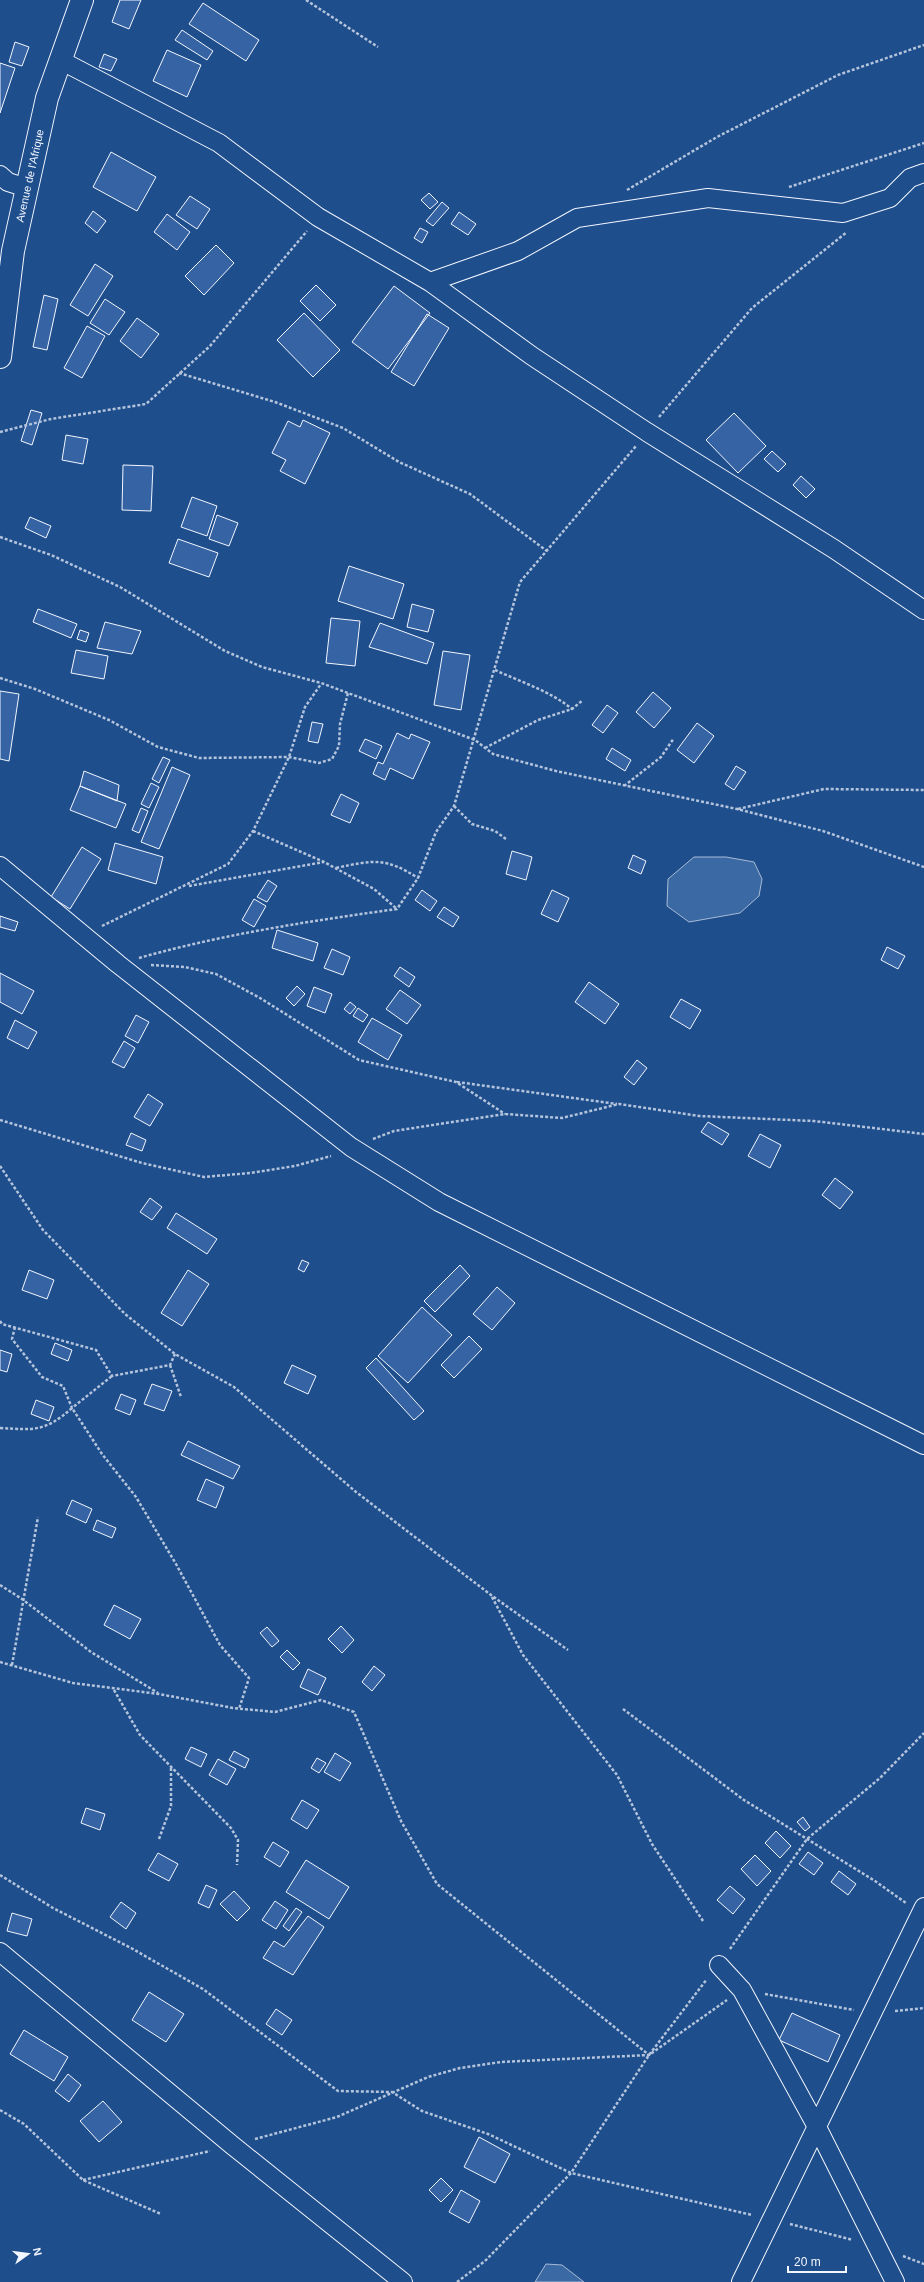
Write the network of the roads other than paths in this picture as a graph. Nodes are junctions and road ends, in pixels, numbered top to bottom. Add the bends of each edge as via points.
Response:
1 (82, 0) edge
2 (60, 60) junction
3 (924, 173) edge
4 (0, 175) edge
5 (27, 188) junction
6 (430, 282) junction
7 (4, 291) edge
8 (0, 357) edge
9 (924, 610) edge
10 (0, 866) edge
11 (924, 1445) edge
12 (922, 1910) edge
13 (0, 1952) edge
14 (719, 1965) road end
15 (817, 2127) junction
16 (403, 2282) edge
17 (741, 2282) edge
18 (895, 2282) edge

1 - 2 main road, Avenue de l'Afrique
2 - 5 main road, Avenue de l'Afrique via 46,98
2 - 6 street via 219,143 318,218
3 - 6 street via 910,178 890,198 843,213 708,198 577,218 518,251
4 - 5 street via 8,182
5 - 7 main road, Avenue de l'Afrique
6 - 9 street via 532,356 647,432 834,549
7 - 8 main road, Avenue de l'Afrique
10 - 11 street via 118,964 351,1147 439,1202
12 - 15 street
13 - 16 street via 232,2145
14 - 15 street via 742,1990
15 - 17 street
15 - 18 street

